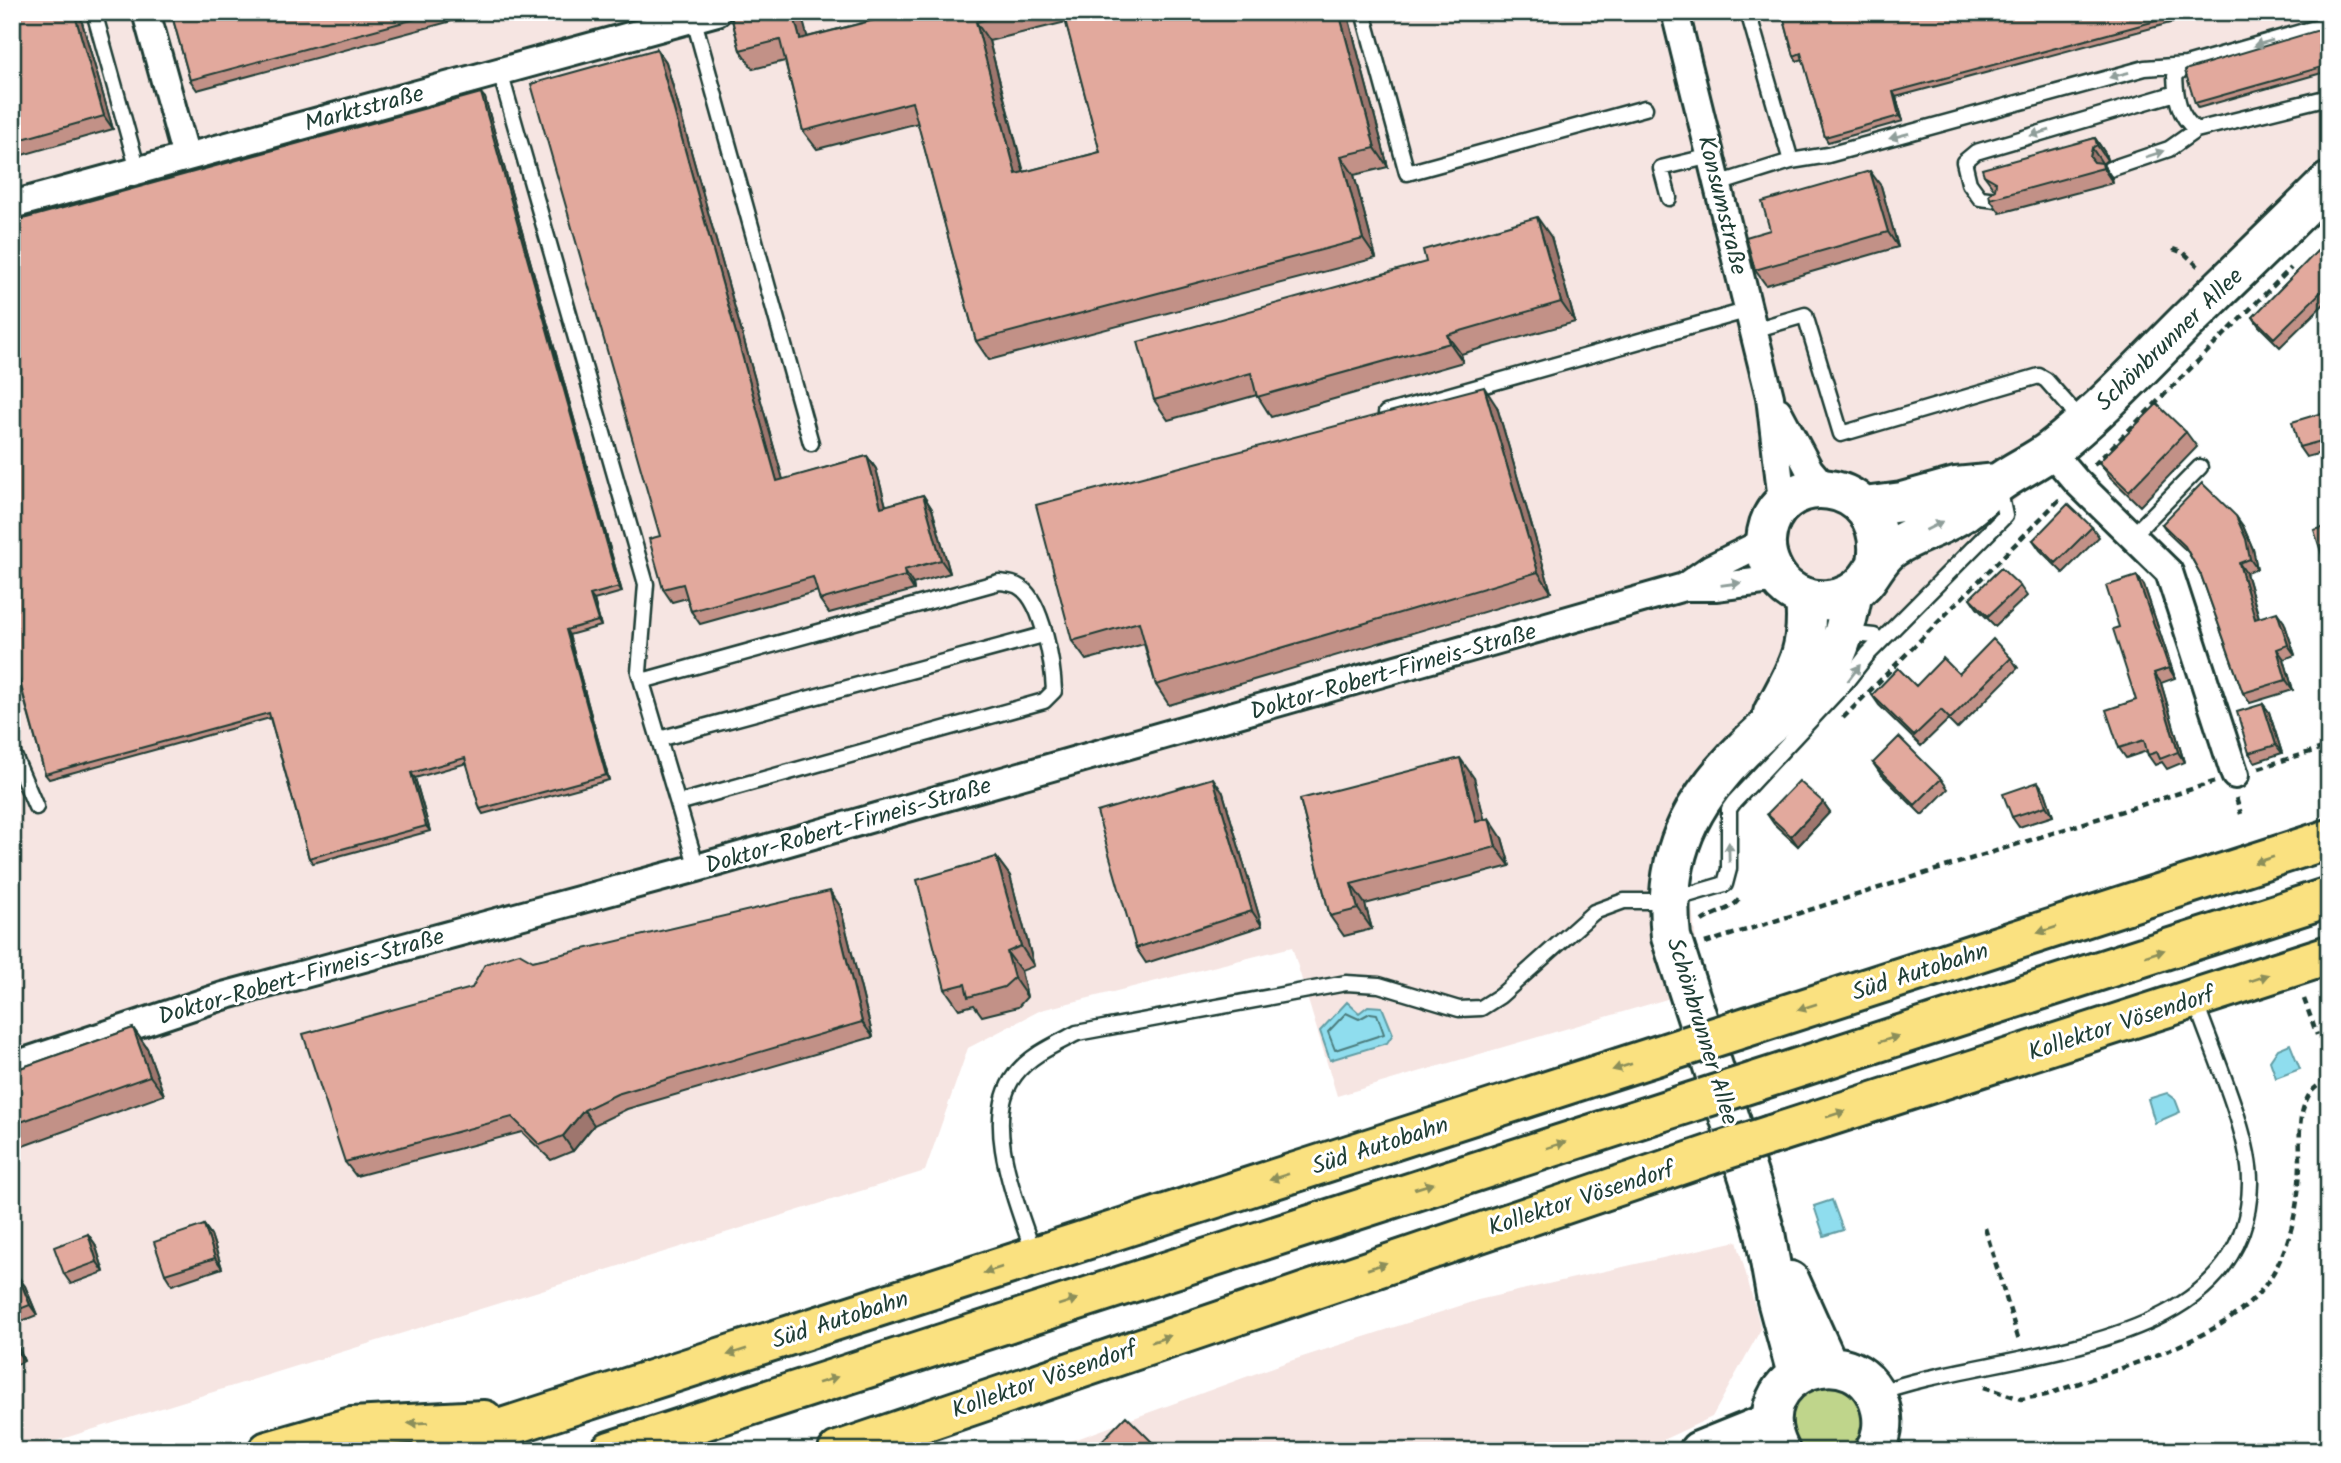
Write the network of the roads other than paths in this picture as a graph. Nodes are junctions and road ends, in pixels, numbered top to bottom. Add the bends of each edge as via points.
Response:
1 (94, 12) edge
2 (146, 12) edge
3 (1363, 12) edge
4 (1675, 12) edge
5 (1748, 12) edge
6 (701, 14) edge
7 (2329, 24) edge
8 (2186, 65) junction
9 (500, 72) junction
10 (2176, 93) junction
11 (2328, 95) edge
12 (1645, 108) dead end
13 (2196, 130) junction
14 (1711, 156) junction
15 (186, 157) junction
16 (1791, 161) junction
17 (2110, 169) dead end
18 (138, 170) junction
19 (2327, 183) edge
20 (1718, 184) junction
21 (1669, 198) dead end
22 (1997, 200) edge
23 (12, 205) edge
24 (1751, 320) junction
25 (1770, 397) junction
26 (1366, 419) edge
27 (2083, 422) junction
28 (811, 443) dead end
29 (2050, 451) junction
30 (2200, 467) dead end
31 (1998, 483) junction
32 (1825, 488) junction
33 (1864, 507) junction
34 (1773, 524) junction
35 (2132, 536) junction
36 (1877, 563) junction
37 (1684, 587) junction
38 (1792, 589) junction
39 (1853, 592) junction
40 (1043, 635) junction
41 (1863, 637) junction
42 (642, 681) junction
43 (1764, 730) junction
44 (659, 738) junction
45 (12, 751) edge
46 (2235, 775) road end
47 (677, 803) junction
48 (36, 807) dead end
49 (2329, 839) edge
50 (697, 868) junction
51 (2329, 897) edge
52 (1667, 901) junction
53 (2329, 955) edge
54 (2195, 1000) junction
55 (12, 1066) edge
56 (1034, 1256) junction
57 (1812, 1370) junction
58 (1875, 1394) junction
59 (536, 1417) junction
60 (1777, 1443) edge
61 (1877, 1449) edge
62 (268, 1451) edge
63 (431, 1451) edge
64 (610, 1451) edge
65 (838, 1451) edge
66 (1699, 1451) edge

1 - 18 lane
2 - 15 street
3 - 12 lane via 1407,173
4 - 14 street, Konsumstraße
5 - 16 lane
6 - 9 street, Marktstraße
6 - 28 lane
7 -> 8 lane
8 - 10 lane via 2175,76
8 -> 16 lane via 2145,68 1828,155
9 - 15 street, Marktstraße
9 - 42 lane via 646,584
10 - 13 lane via 2186,121
10 -> 22 lane via 1976,152 1964,162 1969,183 1980,198
11 - 13 lane
17 -> 13 lane via 2169,149
14 - 20 street, Konsumstraße
14 - 21 lane via 1661,169
15 - 18 street, Marktstraße
16 - 20 lane
18 - 23 street, Marktstraße
19 - 27 main road, Schönbrunner Allee
20 - 24 street, Konsumstraße
24 - 25 street, Konsumstraße
24 - 26 lane
24 - 27 lane via 1805,315 1841,434 2039,376
25 - 32 street, Konsumstraße via 1797,449
25 - 34 street, Konsumstraße via 1781,492
27 - 29 main road, Schönbrunner Allee
29 - 31 main road, Schönbrunner Allee
29 - 35 street
30 - 35 lane
31 - 33 main road, Schönbrunner Allee
36 -> 31 main road, Schönbrunner Allee via 1893,548 1964,512
31 - 41 lane via 2005,516
32 - 33 main road via 1847,494
32 - 34 main road via 1802,492
33 - 36 main road via 1877,528
34 - 37 street, Doktor-Robert-Firneis-Straße
34 - 38 main road, Schönbrunner Allee via 1772,567
35 - 46 street via 2169,572
36 - 39 main road, Schönbrunner Allee
37 -> 38 street, Doktor-Robert-Firneis-Straße
37 - 50 street, Doktor-Robert-Firneis-Straße
38 - 39 main road via 1836,599
38 - 43 main road, Schönbrunner Allee via 1807,639
39 - 41 main road, Schönbrunner Allee
40 - 42 lane via 1036,606 1023,589 999,582
40 - 44 lane
40 - 47 lane via 1054,691 1044,701
41 - 43 main road, Schönbrunner Allee via 1841,647 1817,685
52 -> 41 lane via 1725,884 1729,809
42 - 44 lane
43 - 52 main road, Schönbrunner Allee via 1713,783 1689,819 1673,864
44 - 47 lane
45 - 48 lane
47 - 50 lane
49 -> 56 highway, Süd Autobahn, bridge
50 - 55 street, Doktor-Robert-Firneis-Straße via 223,996
64 -> 51 highway, bridge
52 - 56 lane via 1624,901 1594,912 1481,1008 1459,1009 1379,985 1346,983 1077,1034 1042,1052 1015,1075 1001,1108 1003,1155
52 - 57 main road, Schönbrunner Allee via 1671,937
54 -> 53 highway, Kollektor Vösendorf
54 - 58 lane via 2243,1137 2250,1181 2246,1222 2230,1258 2203,1290 2163,1316 2024,1359 1916,1379
65 -> 54 highway, Kollektor Vösendorf, bridge via 1771,1135
56 -> 59 highway, Süd Autobahn
57 - 58 main road via 1852,1371
57 - 60 main road via 1780,1392
58 - 61 main road via 1882,1418
59 -> 62 highway via 352,1427
59 - 63 highway, Süd Autobahn
60 - 66 main road

